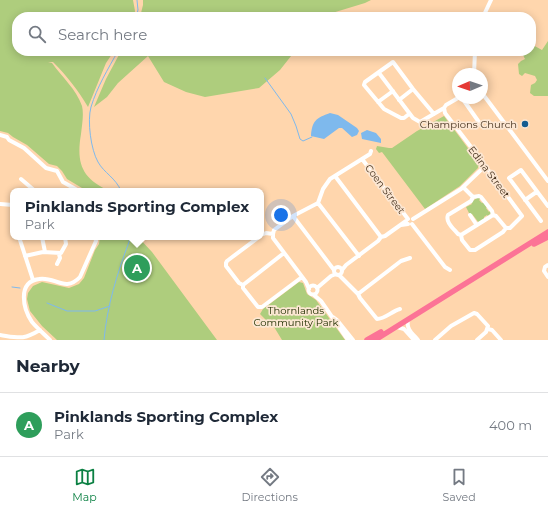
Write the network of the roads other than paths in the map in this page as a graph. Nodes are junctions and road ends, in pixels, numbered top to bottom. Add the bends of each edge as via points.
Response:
1 (491, 0) edge
2 (485, 12) edge
3 (475, 56) edge
4 (474, 68) edge
5 (378, 73) junction
6 (413, 89) junction
7 (392, 91) junction
8 (399, 100) junction
9 (488, 101) edge
10 (378, 102) junction
11 (452, 102) edge
12 (466, 104) edge
13 (444, 108) junction
14 (409, 114) junction
15 (434, 114) junction
16 (481, 125) dead end
17 (0, 135) edge
18 (371, 151) dead end
19 (362, 159) junction
20 (484, 167) junction
21 (334, 176) junction
22 (21, 179) dead end
23 (548, 181) edge
24 (463, 187) junction
25 (29, 188) edge
26 (74, 188) edge
27 (538, 192) junction
28 (473, 198) junction
29 (525, 200) junction
30 (318, 203) junction
31 (0, 204) edge
32 (10, 205) edge
33 (548, 206) edge
34 (470, 215) dead end
35 (493, 215) junction
36 (293, 216) junction
37 (542, 221) dead end
38 (409, 222) junction
39 (476, 224) junction
40 (506, 228) junction
41 (548, 232) edge
42 (264, 234) edge
43 (273, 234) junction
44 (461, 235) junction
45 (381, 237) junction
46 (548, 237) edge
47 (20, 240) edge
48 (43, 240) edge
49 (65, 240) edge
50 (96, 240) edge
51 (254, 240) edge
52 (45, 252) junction
53 (284, 253) junction
54 (514, 253) junction
55 (59, 254) junction
56 (25, 256) junction
57 (359, 256) junction
58 (410, 258) dead end
59 (57, 264) dead end
60 (548, 265) edge
61 (450, 270) dead end
62 (338, 271) junction
63 (548, 277) edge
64 (302, 278) junction
65 (33, 280) junction
66 (243, 285) junction
67 (314, 289) junction
68 (358, 294) junction
69 (400, 310) dead end
70 (422, 311) junction
71 (333, 317) junction
72 (408, 320) junction
73 (397, 327) junction
74 (40, 330) junction
75 (488, 330) junction
76 (0, 335) edge
77 (50, 340) edge
78 (348, 340) edge
79 (353, 340) edge
80 (367, 340) edge
81 (375, 340) edge
82 (414, 340) edge
83 (418, 340) edge
84 (435, 340) edge
85 (477, 340) edge
86 (501, 340) edge

1 - 2 street
3 - 4 street
5 - 6 street via 393,62
5 - 7 street
5 - 10 street via 364,83
6 - 8 street
6 - 15 street
7 - 8 street
7 - 10 street
8 - 14 street
9 - 23 street
10 - 14 street via 384,109 401,118
11 - 13 street
12 - 16 street
13 - 15 street
13 - 20 street, Edina Street
14 - 15 street via 420,122
17 - 26 street via 24,148 46,168 57,171 63,182
18 - 19 street
19 - 21 street
19 - 38 street, Coen Street
20 - 24 street
20 - 40 street, Edina Street via 522,216 510,228
21 - 30 street via 327,183
21 - 45 street
22 - 25 street
24 - 28 street
24 - 38 street
27 - 29 street
27 - 29 street via 521,170 509,178
27 - 33 street
28 - 35 street via 481,196
28 - 44 street via 447,218
29 - 37 street
30 - 36 street
30 - 57 street
31 - 32 street
34 - 39 street
35 - 39 street
35 - 40 street
36 - 43 street
36 - 62 street via 330,266
38 - 45 street
38 - 61 street, Coen Street
39 - 44 street
40 - 44 street via 472,251 462,240
41 - 54 highway
42 - 43 street
43 - 53 street via 273,238
45 - 57 street
46 - 54 highway
47 - 56 street
48 - 52 street
49 - 55 street via 66,244
50 - 65 street via 77,280 64,284 47,279
51 - 66 street via 226,263
52 - 55 street
52 - 56 street
53 - 64 street
53 - 66 street
54 - 70 highway
55 - 59 street
56 - 65 street
57 - 62 street
58 - 68 street via 401,261
60 - 63 street via 544,271
62 - 67 street
62 - 68 street
64 - 66 street via 260,308 256,306
64 - 67 street
65 - 74 street via 26,287 26,312
67 - 71 street
68 - 69 street via 377,319
70 - 72 highway
70 - 80 highway
71 - 78 street
71 - 79 street
72 - 73 highway
72 - 83 street via 408,328
73 - 81 highway
73 - 82 street via 404,329
74 - 76 street via 24,339
74 - 77 street
75 - 84 street via 488,326 472,313
75 - 85 street
75 - 86 street via 492,330

